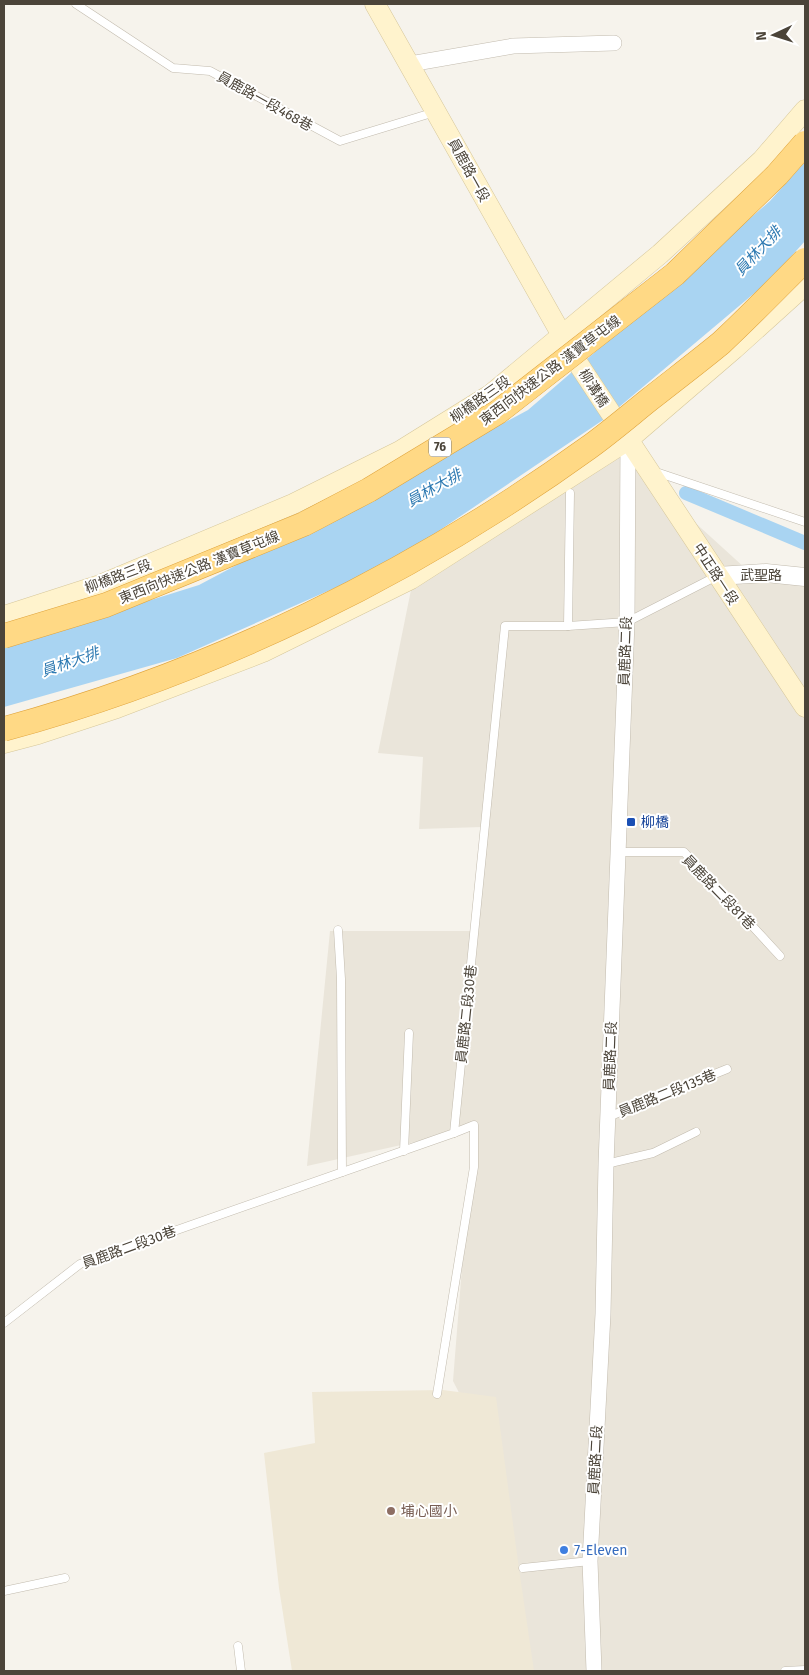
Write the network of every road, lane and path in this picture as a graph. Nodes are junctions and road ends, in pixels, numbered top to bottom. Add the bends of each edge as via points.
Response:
1 (76, 4) edge
2 (375, 4) edge
3 (614, 43) dead end
4 (410, 64) junction
5 (805, 110) edge
6 (436, 111) junction
7 (805, 143) edge
8 (805, 260) edge
9 (805, 285) edge
10 (562, 336) junction
11 (628, 440) junction
12 (648, 469) junction
13 (570, 493) dead end
14 (805, 522) edge
15 (717, 576) junction
16 (805, 577) edge
17 (4, 616) edge
18 (627, 622) junction
19 (568, 626) junction
20 (4, 636) edge
21 (805, 708) edge
22 (4, 729) edge
23 (4, 743) edge
24 (617, 852) junction
25 (338, 930) dead end
26 (780, 956) dead end
27 (409, 1033) dead end
28 (726, 1069) dead end
29 (608, 1117) junction
30 (696, 1132) dead end
31 (454, 1133) junction
32 (404, 1151) junction
33 (606, 1164) junction
34 (342, 1172) junction
35 (4, 1323) edge
36 (437, 1394) dead end
37 (590, 1561) junction
38 (523, 1568) dead end
39 (65, 1578) dead end
40 (4, 1591) edge
41 (238, 1646) dead end
42 (805, 1670) edge
43 (241, 1671) edge
44 (594, 1671) edge
45 (785, 1671) edge

1 - 6 lane, 員鹿路一段468巷 via 173,68 210,71 340,141
2 - 4 main road, 員鹿路一段
3 - 4 street via 513,46
4 - 6 main road, 員鹿路一段
5 - 10 main road, 柳橋路三段 via 762,160 667,248
6 - 10 main road, 員鹿路一段
7 - 20 highway, 東西向快速公路 漢寶草屯線 / 76, bridge via 777,175 675,274 498,412 369,490 304,524 106,605
8 - 22 highway, bridge via 720,343 590,447 534,486 398,569 244,644 117,695
9 - 11 main road
10 - 11 main road, 柳溝橋
10 - 17 main road, 柳橋路三段 via 490,395 400,451 293,504 223,534 100,584
11 - 12 main road, 中正路一段
11 - 18 street, 員鹿路二段
11 - 23 main road via 411,579 263,652 117,708
12 - 14 lane
12 - 15 main road, 中正路一段
13 - 19 lane
15 - 16 street, 武聖路 via 766,573
15 - 18 lane, 員鹿路二段30巷
15 - 21 main road, 中正路一段
18 - 19 lane, 員鹿路二段30巷
18 - 24 street, 員鹿路二段
19 - 31 lane, 員鹿路二段30巷 via 506,626
24 - 26 lane, 員鹿路二段81巷 via 684,852
24 - 29 street, 員鹿路二段
25 - 34 lane
27 - 32 lane
28 - 29 lane, 員鹿路二段135巷
29 - 33 street, 員鹿路二段
30 - 33 lane via 653,1153
31 - 32 lane, 員鹿路二段30巷
31 - 36 lane via 474,1125 474,1167
32 - 34 lane, 員鹿路二段30巷
33 - 37 street, 員鹿路二段 via 603,1314
34 - 35 lane, 員鹿路二段30巷 via 80,1264
37 - 38 lane
37 - 44 street, 員鹿路二段
39 - 40 lane
41 - 43 lane
42 - 45 lane

